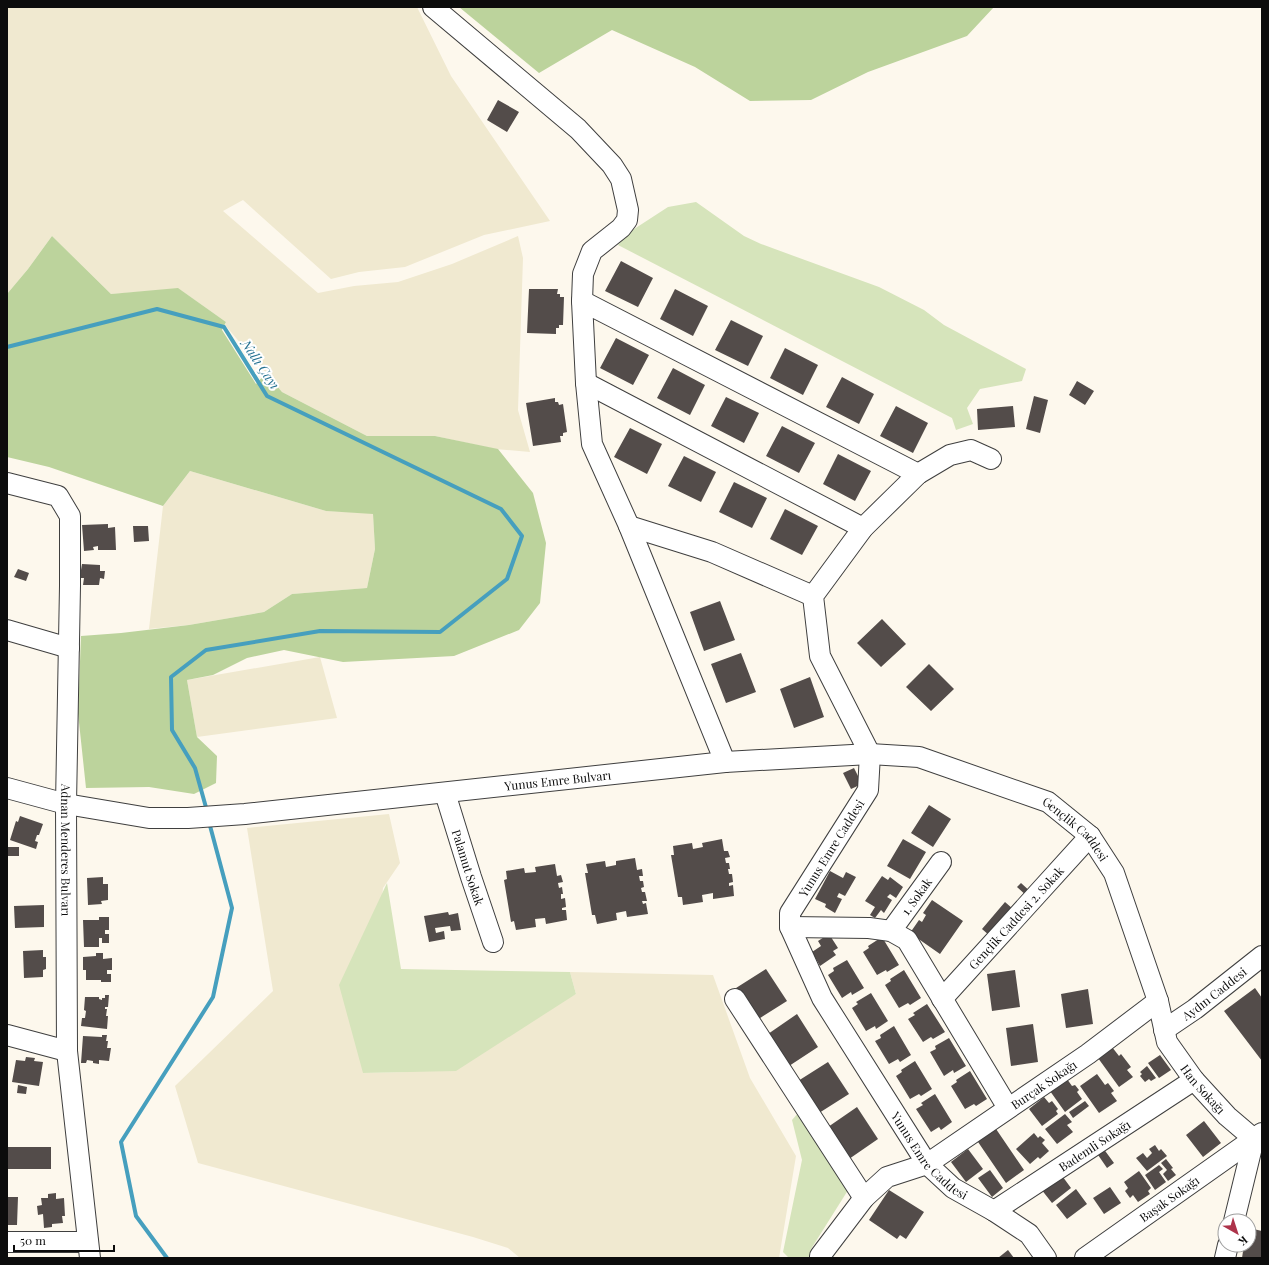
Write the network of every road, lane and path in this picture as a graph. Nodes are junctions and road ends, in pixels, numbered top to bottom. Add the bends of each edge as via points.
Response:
1 (433, 7) edge
2 (582, 301) junction
3 (586, 383) junction
4 (991, 459) dead end
5 (918, 474) junction
6 (7, 483) edge
7 (629, 526) junction
8 (863, 528) junction
9 (813, 596) junction
10 (7, 630) edge
11 (69, 648) junction
12 (870, 754) junction
13 (725, 762) junction
14 (7, 788) edge
15 (445, 793) junction
16 (66, 804) junction
17 (1090, 836) junction
18 (941, 862) dead end
19 (790, 927) junction
20 (891, 931) junction
21 (493, 942) dead end
22 (1262, 956) edge
23 (735, 999) dead end
24 (942, 999) junction
25 (1158, 1002) junction
26 (1164, 1030) junction
27 (7, 1035) edge
28 (67, 1052) junction
29 (1194, 1080) junction
30 (1008, 1108) junction
31 (1258, 1136) edge
32 (927, 1164) junction
33 (864, 1198) junction
34 (994, 1211) junction
35 (1236, 1213) edge
36 (7, 1242) edge
37 (89, 1250) edge
38 (821, 1257) edge
39 (1046, 1258) edge
40 (1085, 1258) edge

1 - 2 street via 578,129 612,165 621,179 628,210 627,220 621,228 592,251 583,274
2 - 3 street
2 - 5 street
3 - 7 street via 592,444
3 - 8 street
4 - 5 street via 971,450 950,455
5 - 8 street
6 - 11 street, Adnan Menderes Bulvarı via 58,496 70,516
7 - 9 street via 712,552
7 - 13 street
8 - 9 street
9 - 12 street via 820,656
10 - 11 street
11 - 16 street, Adnan Menderes Bulvarı
12 - 13 street, Yunus Emre Bulvarı
12 - 17 street, Gençlik Caddesi via 919,757 1048,802
12 - 19 street, Yunus Emre Caddesi via 868,790 790,913
13 - 15 street, Yunus Emre Bulvarı
14 - 16 street
15 - 16 street, Yunus Emre Bulvarı via 188,818 149,818
15 - 21 street, Palamut Sokak
16 - 28 street, Adnan Menderes Bulvarı
17 - 24 street, Gençlik Caddesi 2. Sokak
17 - 25 street, Gençlik Caddesi via 1114,872
18 - 20 street, 1. Sokak
19 - 20 street via 868,928
19 - 32 street, Yunus Emre Caddesi via 822,998
20 - 24 street via 907,940
22 - 26 street, Aydın Caddesi
23 - 33 street
24 - 30 street
25 - 26 street, Gençlik Caddesi
25 - 30 street, Burçak Sokağı via 1088,1054
26 - 29 street, Han Sokağı via 1167,1042
27 - 28 street
28 - 37 street, Adnan Menderes Bulvarı
29 - 31 street, Han Sokağı via 1227,1116
29 - 34 street, Bademli Sokağı
30 - 32 street, Burçak Sokağı
31 - 35 street
31 - 40 street, Başak Sokağı
32 - 33 street, Burçak Sokağı via 887,1178
32 - 34 street, Yunus Emre Caddesi via 953,1188
33 - 38 street, Burçak Sokağı
34 - 39 street, Yunus Emre Caddesi via 1029,1234
36 - 37 street

